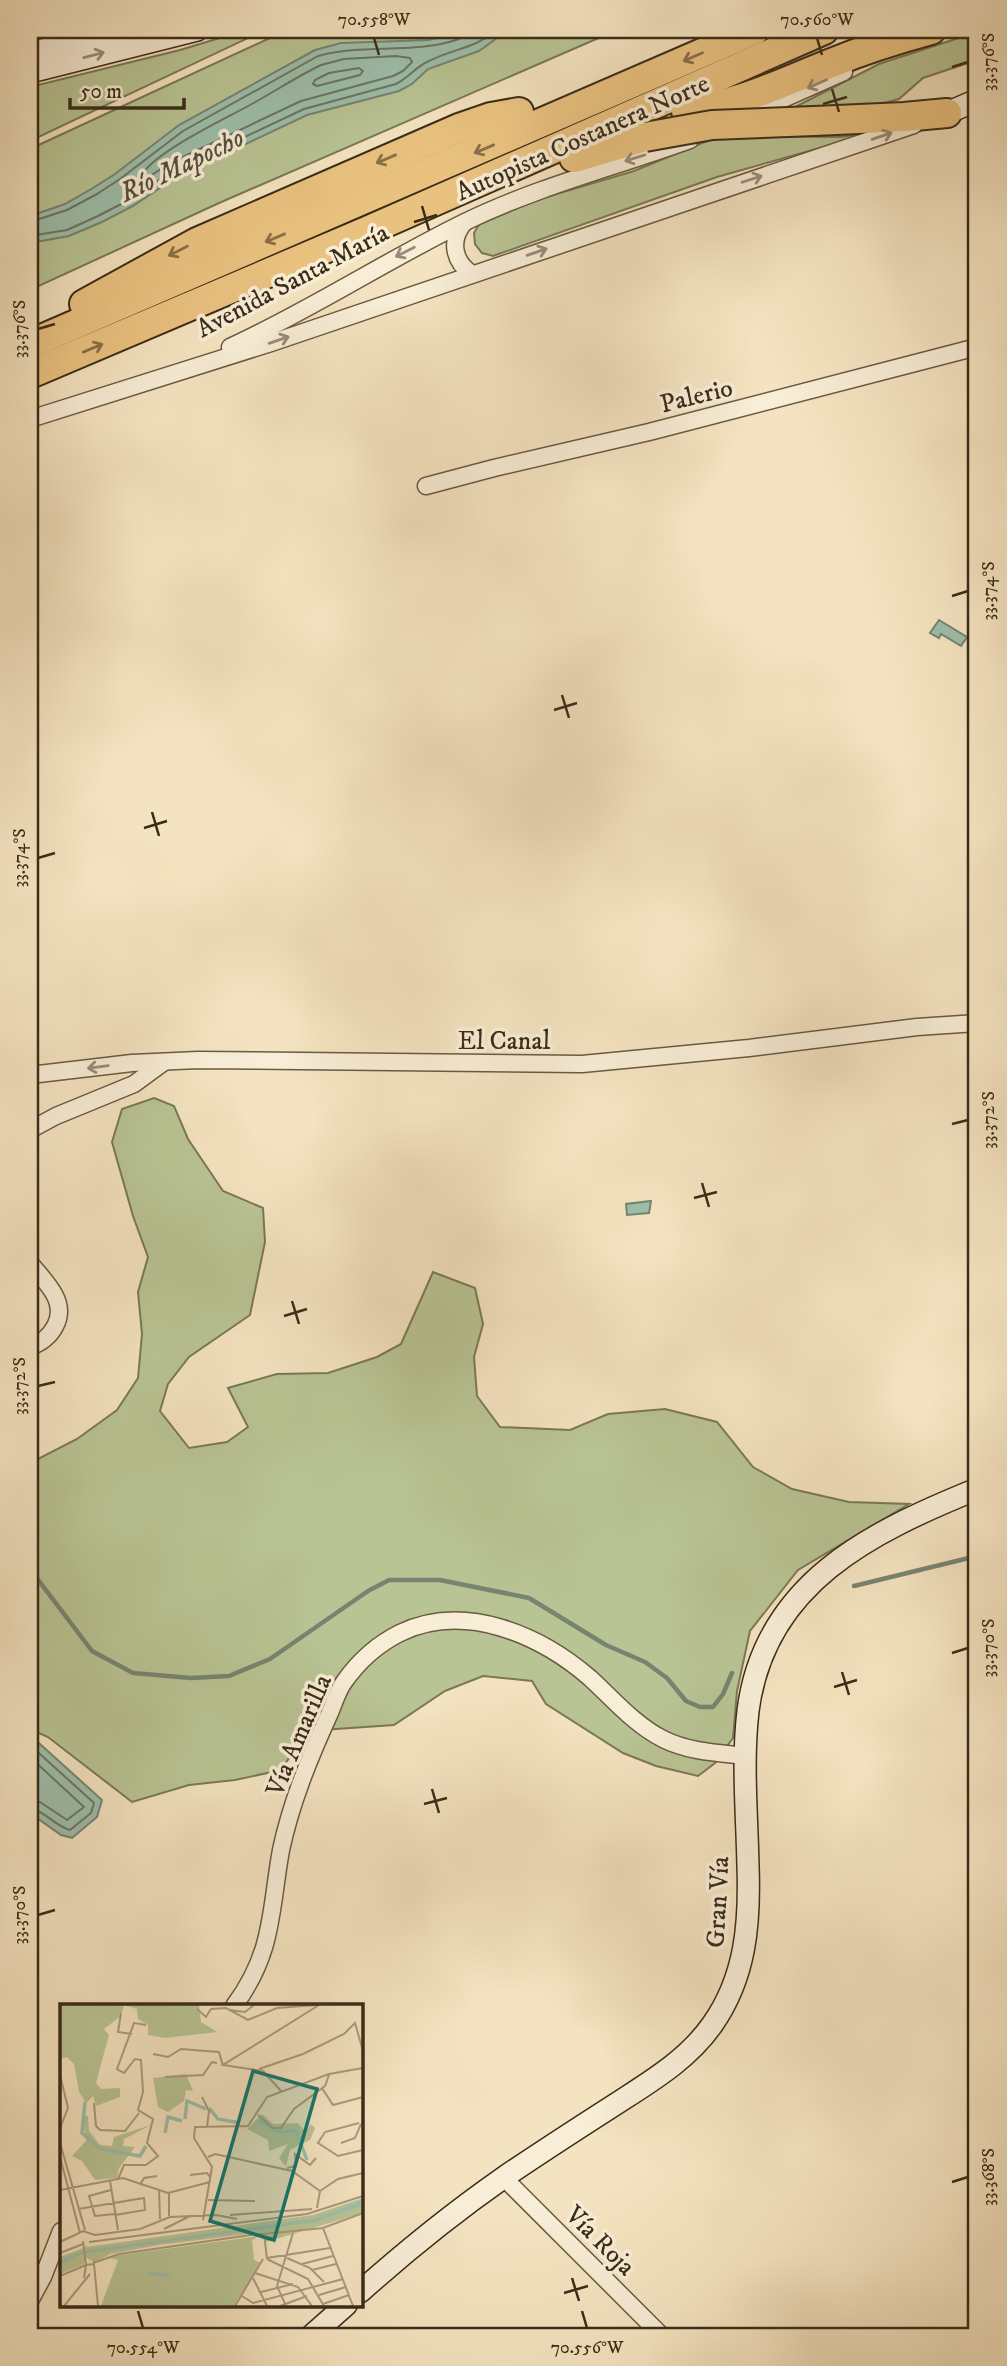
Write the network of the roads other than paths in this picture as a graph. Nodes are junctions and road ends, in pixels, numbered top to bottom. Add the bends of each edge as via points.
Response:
1 (82, 30) edge
2 (125, 30) edge
3 (755, 30) edge
4 (824, 30) edge
5 (931, 30) edge
6 (948, 30) edge
7 (173, 33) edge
8 (58, 46) junction
9 (30, 53) edge
10 (30, 72) edge
11 (977, 100) edge
12 (686, 111) dead end
13 (519, 112) dead end
14 (947, 113) junction
15 (477, 183) junction
16 (466, 222) junction
17 (472, 274) junction
18 (30, 337) edge
19 (30, 344) edge
20 (977, 347) edge
21 (30, 374) edge
22 (167, 375) junction
23 (30, 419) edge
24 (426, 486) dead end
25 (977, 1023) edge
26 (166, 1060) junction
27 (30, 1075) edge
28 (30, 1130) edge
29 (30, 1263) edge
30 (30, 1347) edge
31 (977, 1489) edge
32 (746, 1756) junction
33 (235, 2004) edge
34 (504, 2178) junction
35 (60, 2234) edge
36 (362, 2290) edge
37 (30, 2301) edge
38 (345, 2306) edge
39 (311, 2336) edge
40 (662, 2336) edge

1 - 8 main road
2 - 8 main road
3 -> 19 highway, Autopista Costanera Norte
4 - 15 highway, Autopista Costanera Norte
5 - 12 highway via 873,47 743,99
6 -> 16 street, Avenida Santa María via 699,136 531,193
10 -> 7 main road
8 - 9 main road
11 - 14 main road, Avenida Santa María
13 -> 18 highway via 467,125 216,233 173,253
14 - 15 highway, bridge via 724,124 645,137 513,177
17 -> 14 street, Avenida Santa María
21 -> 15 highway, Autopista Costanera Norte
16 - 17 street via 455,246 460,264
16 -> 22 street, Avenida Santa María via 282,321
22 -> 17 street, Avenida Santa María
20 - 24 street, Palerio
22 - 23 street, Avenida Santa María
25 - 26 street, El Canal via 582,1064
26 -> 27 street, El Canal
26 - 28 street via 134,1084
29 - 30 street via 53,1292 59,1308 51,1333
31 - 32 main road, Gran Vía via 854,1548 800,1595 775,1631 758,1671 748,1710
32 - 33 street, Vía Amarilla via 689,1749 664,1740 564,1659 504,1629 452,1619 423,1623 397,1634 358,1664 342,1684 316,1742 287,1824 267,1944 253,1979
32 - 34 main road, Gran Vía via 747,1931 739,1971 722,2009 698,2042 672,2066
34 - 36 main road, Gran Vía
34 - 40 street, Vía Roja
35 - 37 street
38 - 39 main road

